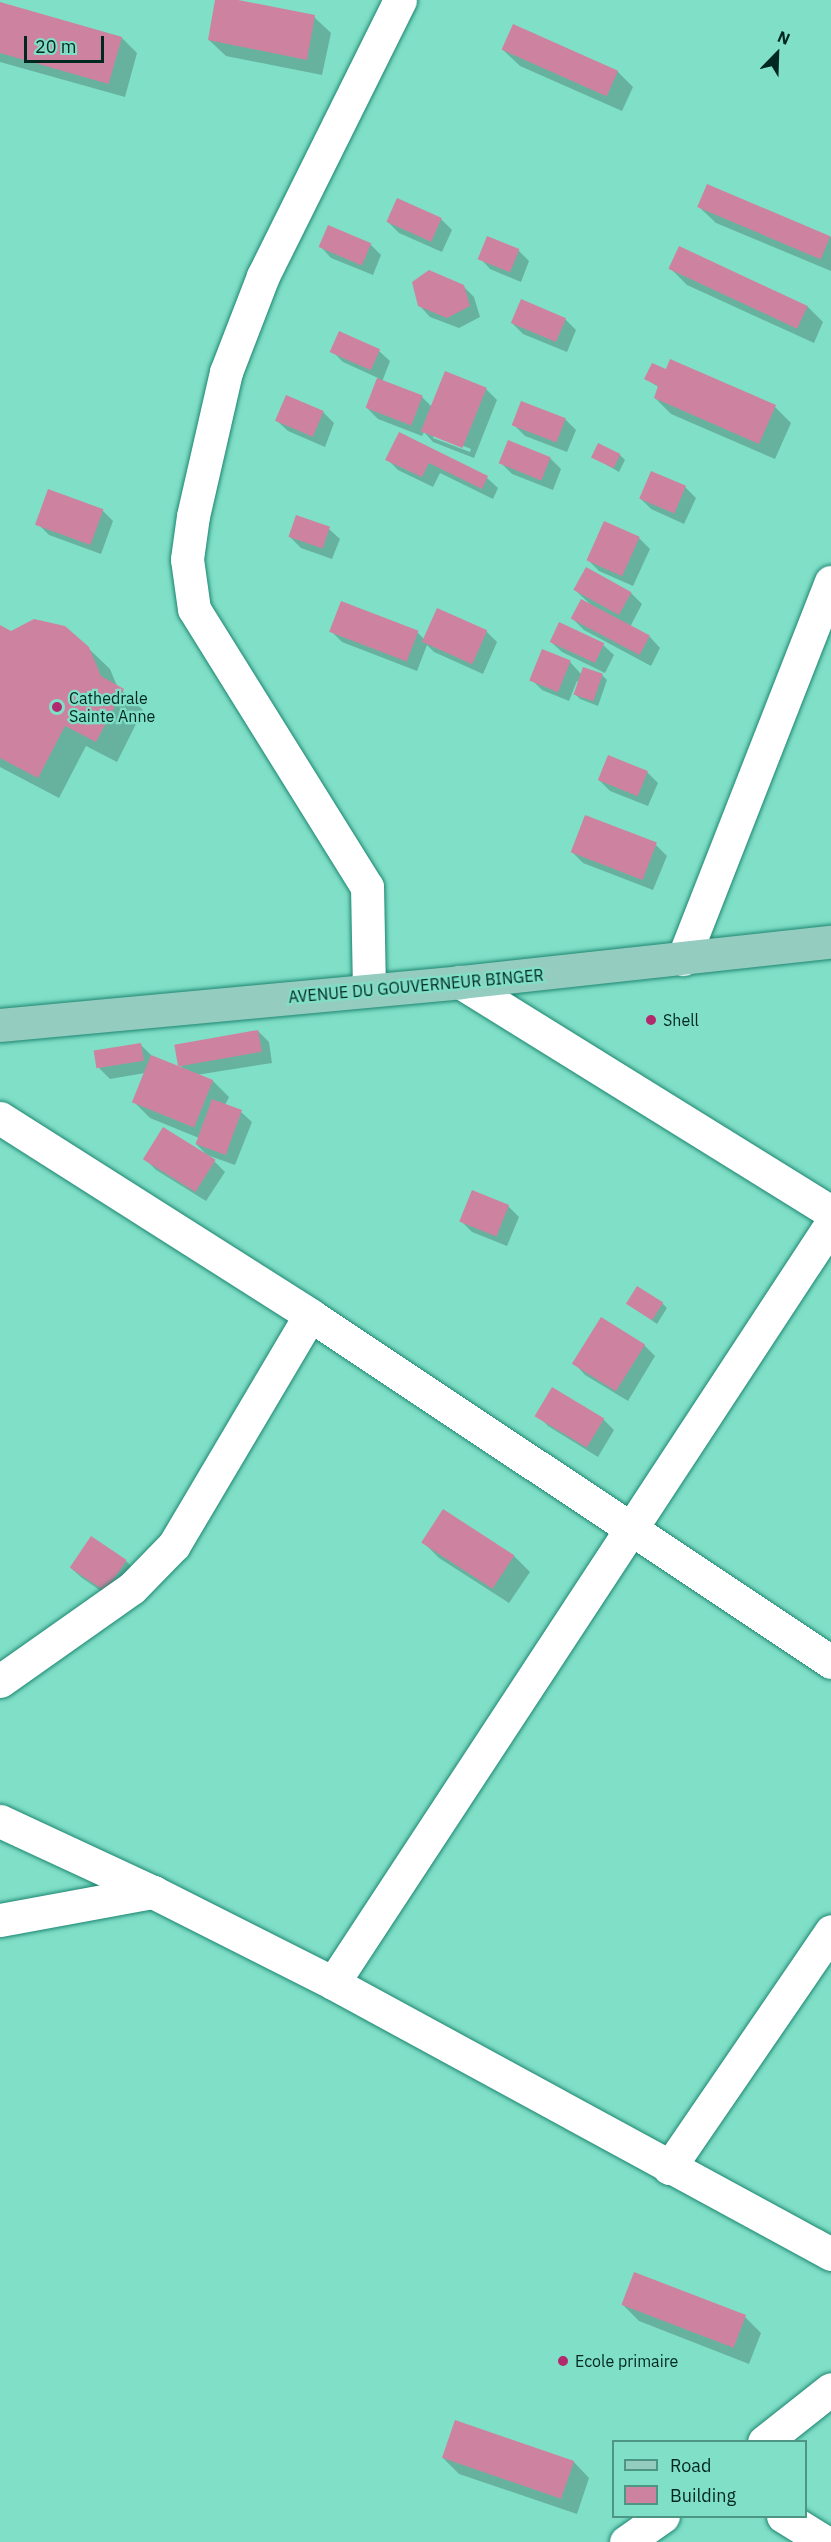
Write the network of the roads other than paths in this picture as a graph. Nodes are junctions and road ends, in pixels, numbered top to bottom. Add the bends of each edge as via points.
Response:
1 (400, 0) edge
2 (831, 582) edge
3 (831, 942) edge
4 (683, 959) junction
5 (460, 982) junction
6 (369, 990) junction
7 (0, 1024) edge
8 (0, 1118) edge
9 (831, 1212) edge
10 (831, 1224) edge
11 (310, 1315) junction
12 (630, 1528) junction
13 (831, 1662) edge
14 (0, 1681) edge
15 (0, 1821) edge
16 (153, 1892) junction
17 (0, 1920) edge
18 (831, 1931) edge
19 (333, 1983) junction
20 (669, 2168) junction
21 (831, 2254) edge
22 (831, 2389) edge
23 (767, 2440) edge
24 (662, 2518) edge
25 (785, 2518) edge
26 (626, 2542) edge
27 (825, 2542) edge

1 - 6 street via 263,276 226,372 187,559 194,609 368,887
2 - 4 street
3 - 4 main road, AVENUE DU GOUVERNEUR BINGER
4 - 5 main road, AVENUE DU GOUVERNEUR BINGER
5 - 6 main road, AVENUE DU GOUVERNEUR BINGER
5 - 9 street
6 - 7 main road, AVENUE DU GOUVERNEUR BINGER
8 - 11 street
10 - 12 street
11 - 12 street
11 - 14 street via 174,1545 132,1588
12 - 13 street
12 - 19 street
15 - 16 street
16 - 17 street
16 - 19 street
18 - 20 street
19 - 20 street
20 - 21 street
22 - 23 street
24 - 26 street
25 - 27 street

